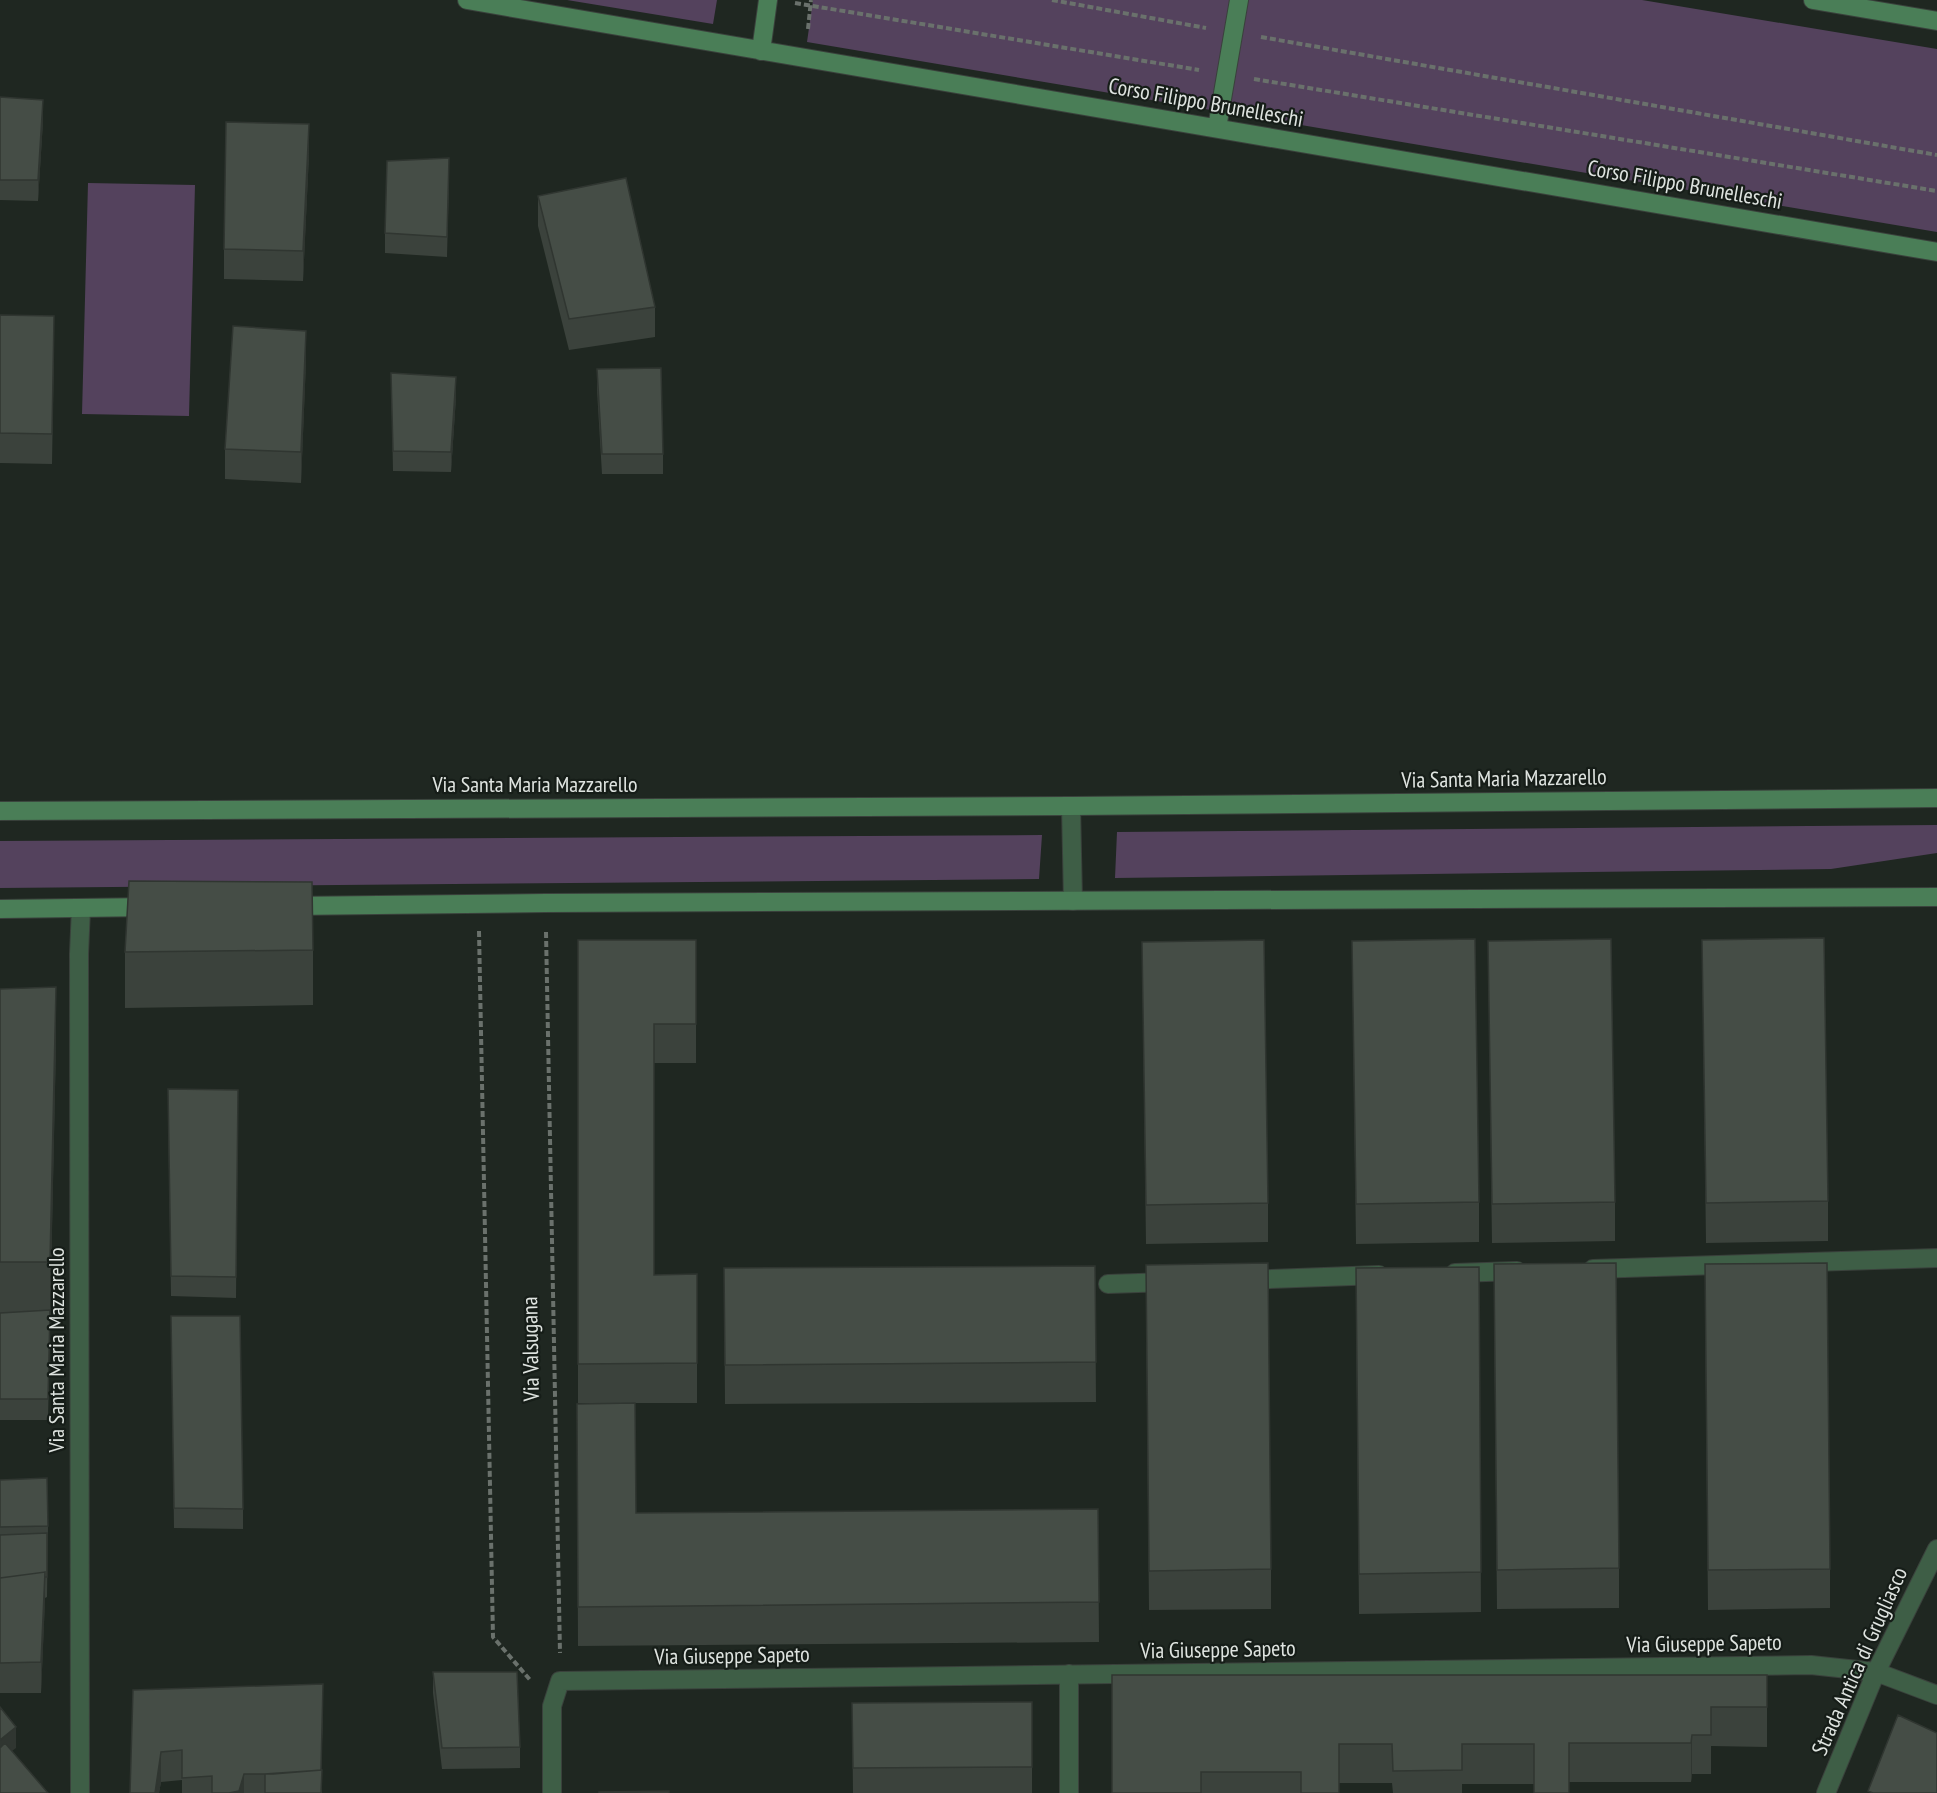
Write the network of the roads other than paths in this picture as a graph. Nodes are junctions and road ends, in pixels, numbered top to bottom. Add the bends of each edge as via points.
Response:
1 (467, 0) edge
2 (768, 0) edge
3 (1239, 0) edge
4 (1813, 0) edge
5 (1937, 21) edge
6 (761, 51) junction
7 (1217, 128) junction
8 (1937, 252) edge
9 (1937, 798) edge
10 (1071, 806) junction
11 (0, 811) edge
12 (1937, 897) edge
13 (1073, 901) junction
14 (268, 906) edge
15 (163, 907) edge
16 (81, 908) junction
17 (0, 909) edge
18 (1937, 1258) edge
19 (1570, 1269) edge
20 (1534, 1270) edge
21 (1440, 1273) edge
22 (1392, 1275) edge
23 (1227, 1280) edge
24 (1191, 1281) edge
25 (1108, 1284) dead end
26 (1937, 1549) edge
27 (1876, 1672) junction
28 (1069, 1674) junction
29 (1937, 1695) edge
30 (80, 1793) edge
31 (552, 1793) edge
32 (1069, 1793) edge
33 (1826, 1793) edge

1 - 6 main road, Corso Filippo Brunelleschi
2 - 6 main road
3 - 7 main road
4 - 5 main road
6 - 7 main road, Corso Filippo Brunelleschi
7 - 8 main road, Corso Filippo Brunelleschi
9 - 10 main road, Via Santa Maria Mazzarello
10 - 11 main road, Via Santa Maria Mazzarello
10 - 13 street
12 - 13 main road
13 - 14 main road
15 - 16 main road
16 - 17 main road
16 - 30 street, Via Santa Maria Mazzarello
18 - 19 street
20 - 21 street
22 - 23 street
24 - 25 street
26 - 27 street, Strada Antica di Grugliasco
27 - 28 street, Via Giuseppe Sapeto via 1811,1665
27 - 29 street, Via Giuseppe Sapeto
27 - 33 street, Strada Antica di Grugliasco
28 - 31 street, Via Giuseppe Sapeto via 560,1681 552,1706
28 - 32 street

